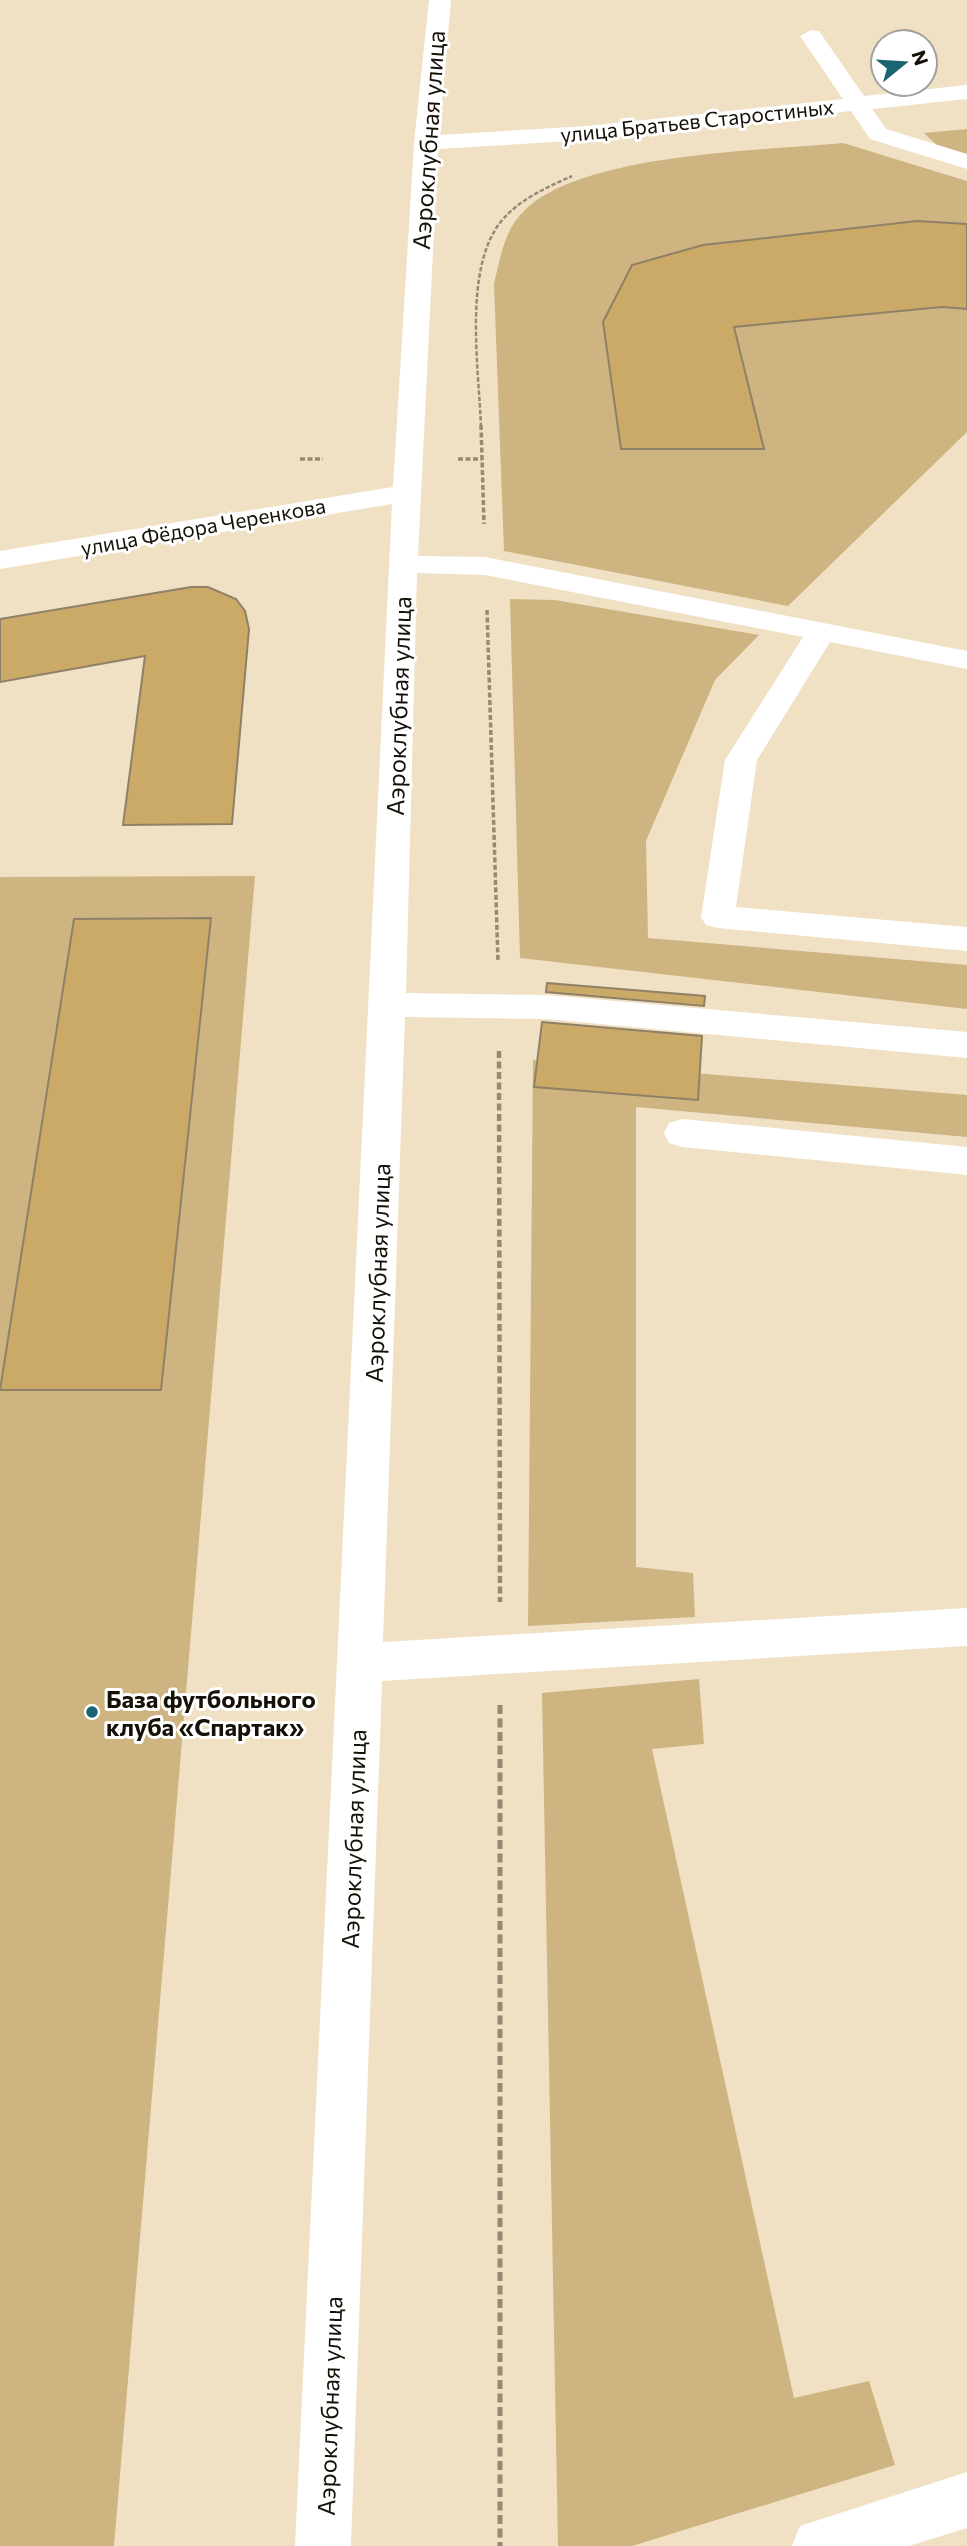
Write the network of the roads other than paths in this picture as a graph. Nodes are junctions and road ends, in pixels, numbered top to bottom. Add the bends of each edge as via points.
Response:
1 (440, 0) edge
2 (811, 36) dead end
3 (967, 92) edge
4 (860, 104) junction
5 (426, 143) junction
6 (967, 162) edge
7 (406, 494) junction
8 (0, 560) edge
9 (403, 564) junction
10 (821, 632) junction
11 (967, 660) edge
12 (967, 939) edge
13 (388, 1005) junction
14 (967, 1045) edge
15 (682, 1133) dead end
16 (967, 1161) edge
17 (967, 1627) edge
18 (360, 1663) junction
19 (967, 2500) edge
20 (323, 2546) edge
21 (820, 2546) edge

1 - 5 street, Аэроклубная улица
2 - 4 street
3 - 4 street, улица Братьев Старостиных
4 - 5 street, улица Братьев Старостиных via 587,133
4 - 6 street via 878,134
5 - 7 street, Аэроклубная улица
7 - 8 street, улица Фёдора Черенкова
7 - 9 street, Аэроклубная улица
9 - 10 street via 485,566
9 - 13 street, Аэроклубная улица
10 - 11 street
10 - 12 street via 741,760 718,917
13 - 14 street via 499,1004
13 - 18 street, Аэроклубная улица
15 - 16 street
17 - 18 street
18 - 20 street, Аэроклубная улица
19 - 21 street

